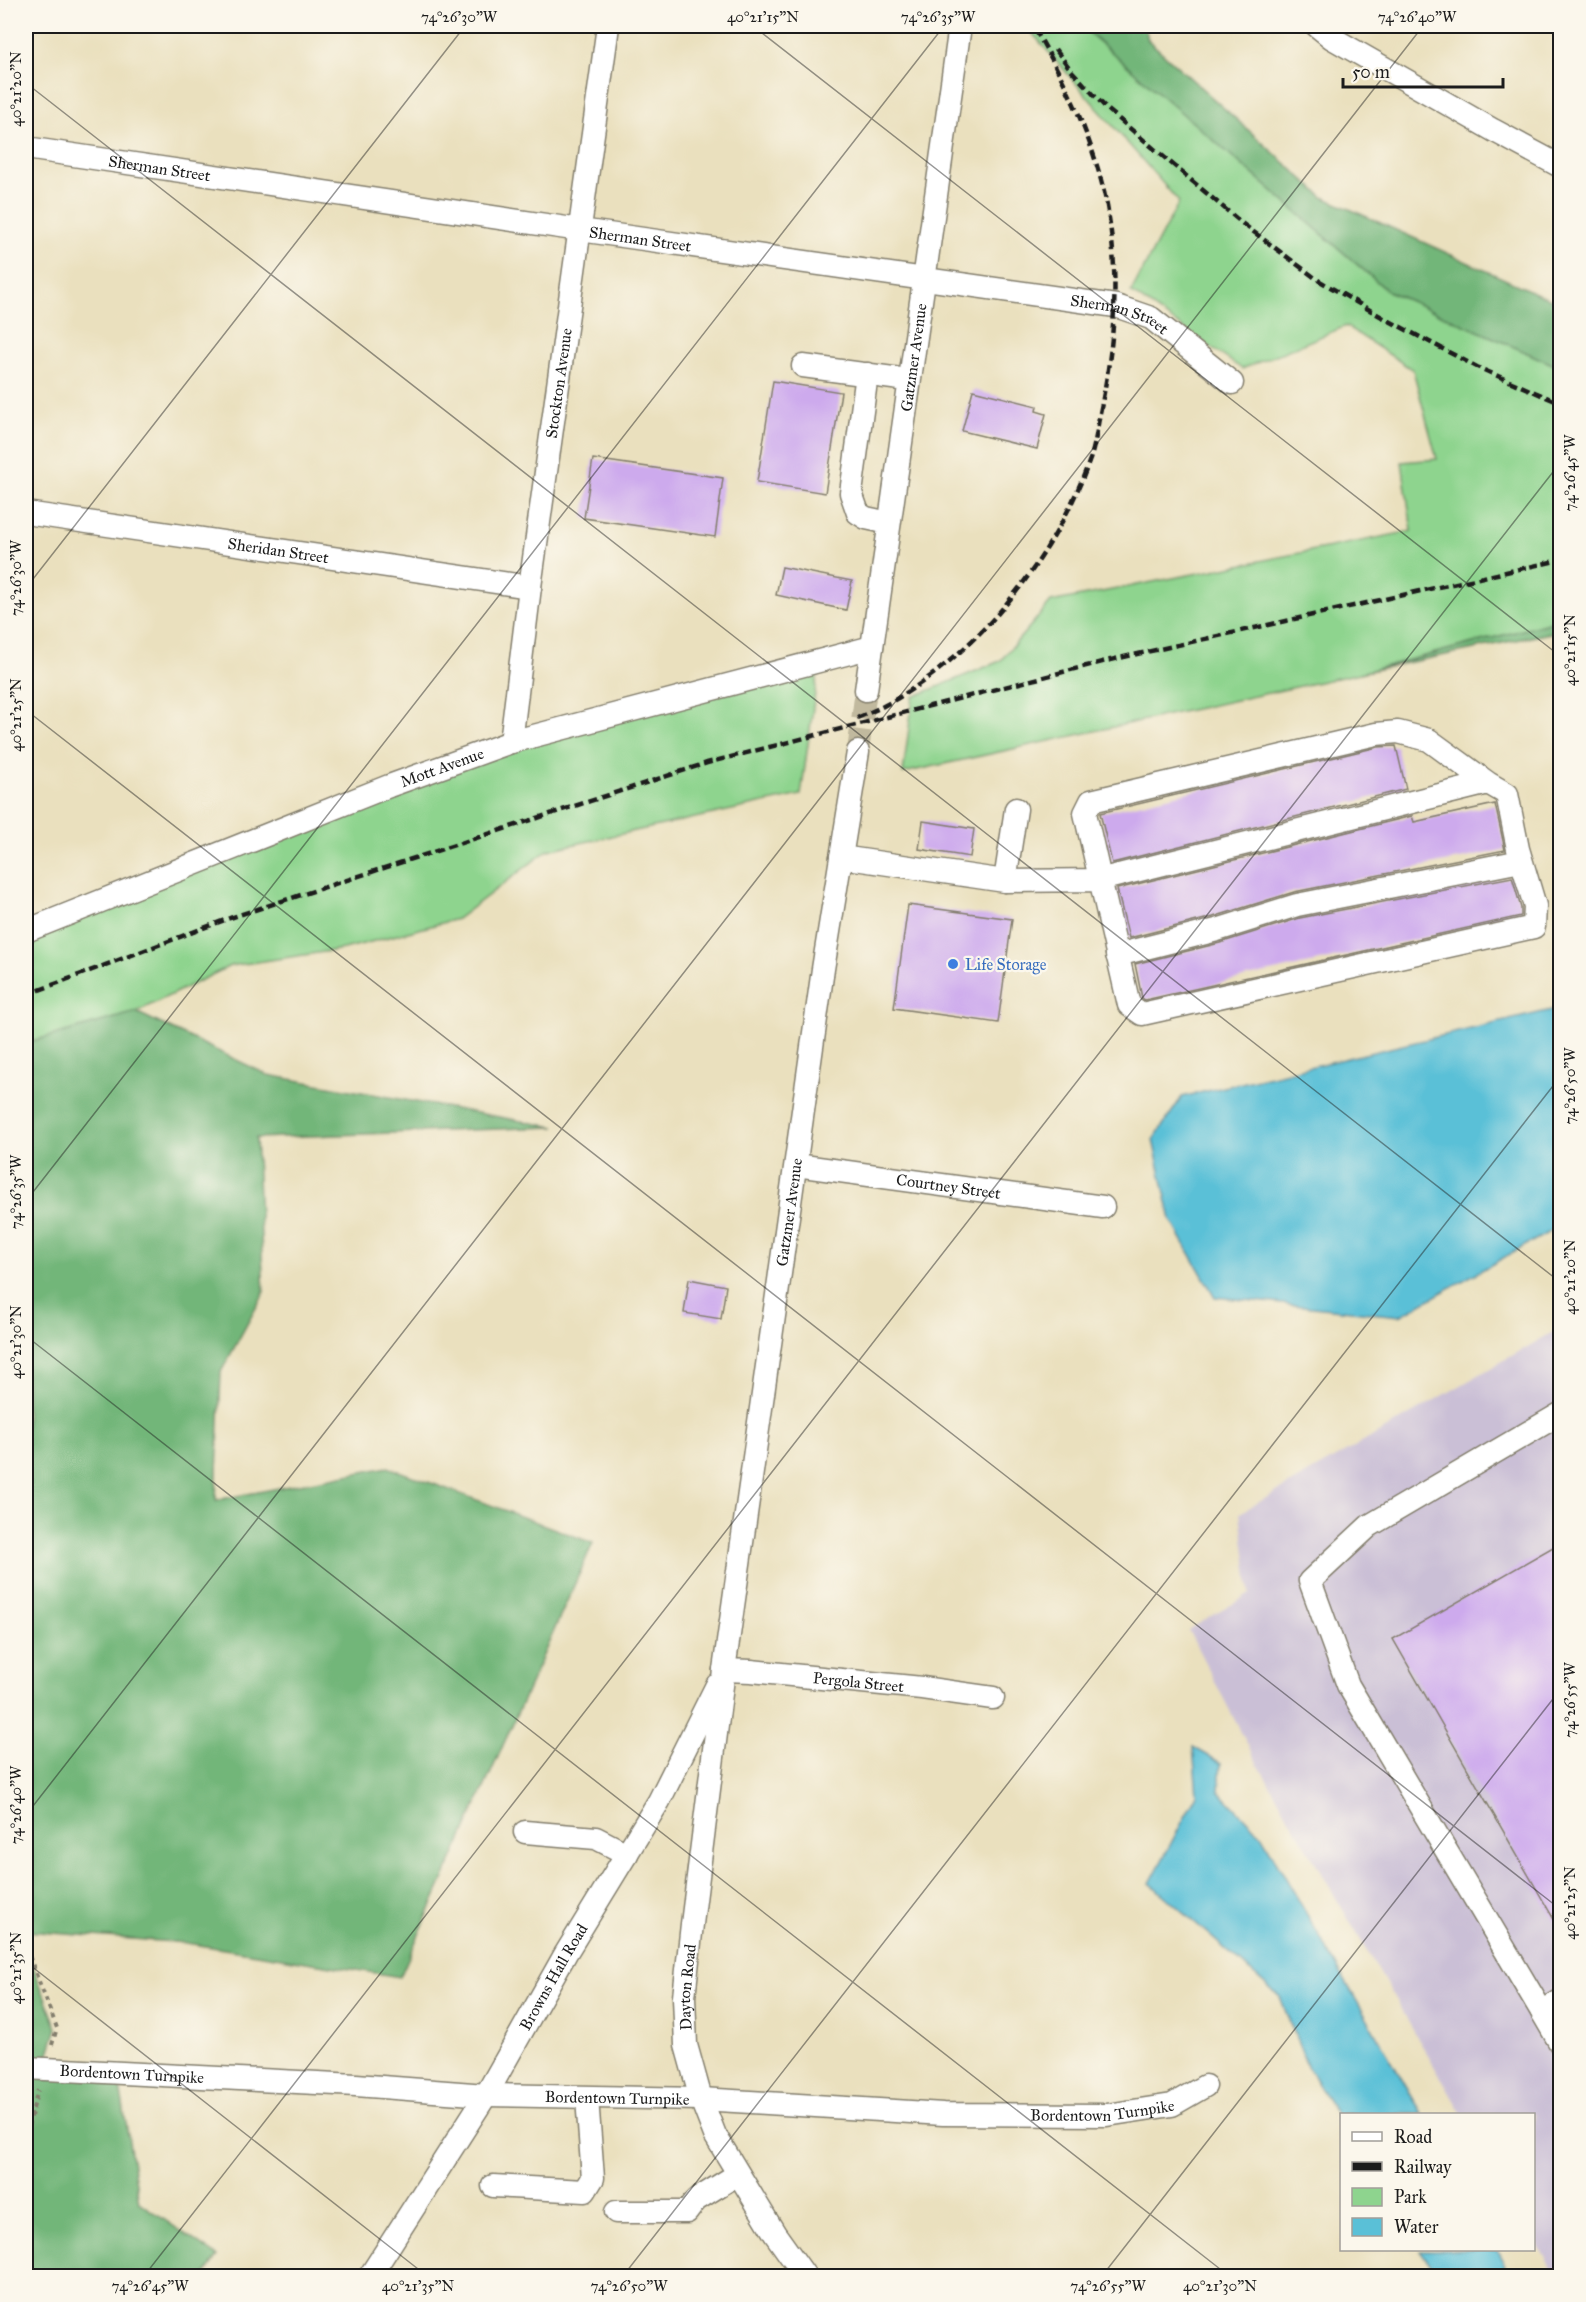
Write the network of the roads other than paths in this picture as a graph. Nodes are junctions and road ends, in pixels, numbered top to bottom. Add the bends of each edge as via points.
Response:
1 (608, 26) edge
2 (960, 26) edge
3 (1317, 26) edge
4 (26, 148) edge
5 (1560, 166) edge
6 (580, 230) junction
7 (924, 278) junction
8 (803, 366) dead end
9 (867, 374) junction
10 (908, 380) junction
11 (1232, 383) dead end
12 (26, 513) edge
13 (889, 523) junction
14 (530, 587) junction
15 (872, 647) junction
16 (866, 690) tunnel mouth
17 (511, 742) junction
18 (858, 752) tunnel mouth
19 (1488, 783) junction
20 (1016, 809) dead end
21 (841, 857) junction
22 (1521, 861) junction
23 (1099, 880) junction
24 (1005, 882) junction
25 (26, 931) edge
26 (1117, 955) junction
27 (796, 1165) junction
28 (1103, 1207) dead end
29 (1560, 1414) edge
30 (724, 1670) junction
31 (993, 1698) dead end
32 (525, 1832) dead end
33 (627, 1854) junction
34 (1551, 2006) edge
35 (1560, 2043) edge
36 (35, 2068) edge
37 (1205, 2086) dead end
38 (486, 2094) junction
39 (587, 2098) junction
40 (701, 2099) junction
41 (738, 2174) junction
42 (493, 2186) dead end
43 (616, 2212) dead end
44 (370, 2277) edge
45 (806, 2277) edge

1 - 6 street, Stockton Avenue
2 - 7 street, Gatzmer Avenue
3 - 5 street
4 - 6 street, Sherman Street
6 - 7 street, Sherman Street
6 - 14 street, Stockton Avenue
7 - 10 street, Gatzmer Avenue
7 - 11 street, Sherman Street via 1116,306 1150,318
8 - 9 street
9 - 10 street
9 - 13 street via 851,493 858,513
10 - 13 street, Gatzmer Avenue
12 - 14 street, Sheridan Street
13 - 15 street, Gatzmer Avenue
14 - 17 street, Stockton Avenue
15 - 16 street, Gatzmer Avenue
15 - 17 street, Mott Avenue
17 - 25 street, Mott Avenue via 389,786
18 - 21 street, Gatzmer Avenue
19 - 22 street via 1507,794
19 - 23 street
19 - 23 street via 1429,740 1398,732 1091,801 1085,813
20 - 24 street
21 - 24 street
21 - 27 street, Gatzmer Avenue
22 - 26 street via 1297,905
22 - 26 street via 1535,906 1534,927 1142,1014 1130,1005
23 - 24 street
23 - 26 street
27 - 28 street, Courtney Street
27 - 30 street, Gatzmer Avenue
29 - 34 street via 1369,1526 1310,1581 1348,1686
30 - 31 street, Pergola Street
30 - 33 street, Browns Hall Road via 659,1801
30 - 40 street, Dayton Road via 684,1997 686,2045
32 - 33 street via 596,1838
33 - 38 street, Browns Hall Road
34 - 35 street
36 - 38 street, Bordentown Turnpike
37 - 40 street, Bordentown Turnpike via 1172,2105 1107,2115 943,2114
38 - 39 street, Bordentown Turnpike
38 - 44 street, Browns Hall Road
39 - 40 street, Bordentown Turnpike
39 - 42 street via 592,2178 585,2192
40 - 41 street, Dayton Road via 715,2135
41 - 43 street via 696,2200 687,2212
41 - 45 street, Dayton Road

